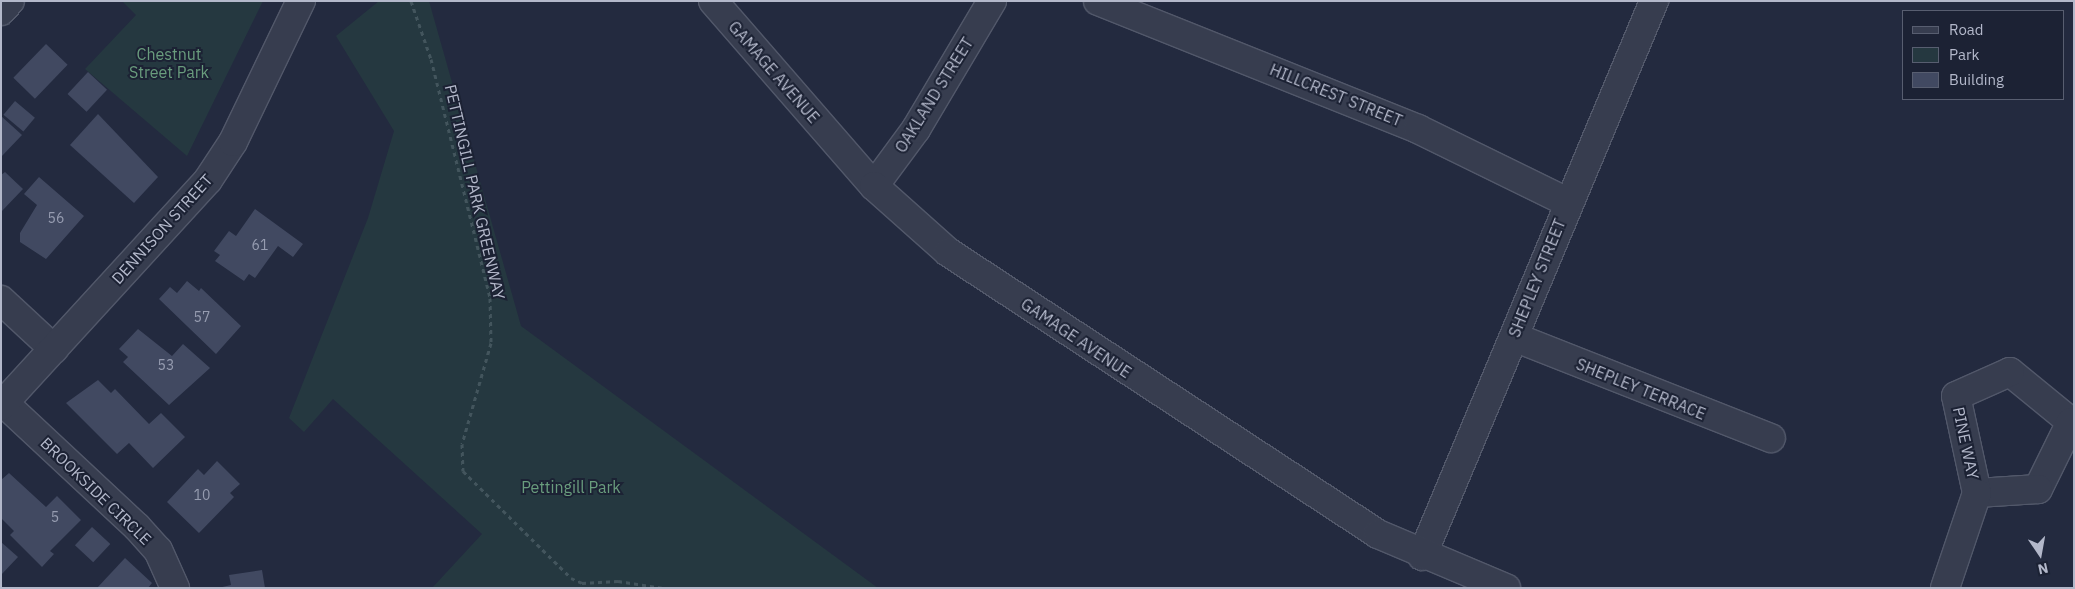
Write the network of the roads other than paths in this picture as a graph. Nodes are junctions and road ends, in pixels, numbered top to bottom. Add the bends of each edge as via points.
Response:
1 (10, 1) edge
2 (301, 1) edge
3 (713, 1) edge
4 (992, 1) edge
5 (1098, 1) edge
6 (1654, 1) edge
7 (1, 11) edge
8 (874, 186) junction
9 (1567, 202) junction
10 (1, 300) edge
11 (1514, 337) junction
12 (54, 349) junction
13 (3, 405) edge
14 (1771, 438) dead end
15 (1977, 493) junction
16 (1422, 556) junction
17 (175, 588) edge
18 (1506, 588) edge
19 (1945, 588) edge

1 - 7 street
2 - 12 street, DENNISON STREET via 233,142 208,180
3 - 8 street, GAMAGE AVENUE
4 - 8 street, OAKLAND STREET via 916,129
5 - 9 street, HILLCREST STREET via 1418,129
6 - 9 street, SHEPLEY STREET
8 - 16 street, GAMAGE AVENUE via 948,252 1042,317 1294,483
9 - 11 street, SHEPLEY STREET
10 - 12 street
11 - 14 street, SHEPLEY TERRACE
11 - 16 street, SHEPLEY STREET
12 - 13 street, DENNISON STREET
13 - 17 street, BROOKSIDE CIRCLE via 137,527 158,550
15 - 15 street, PINE WAY via 1956,396 2010,372 2070,422 2038,489
15 - 19 street, PINE WAY
16 - 18 street, GAMAGE AVENUE

